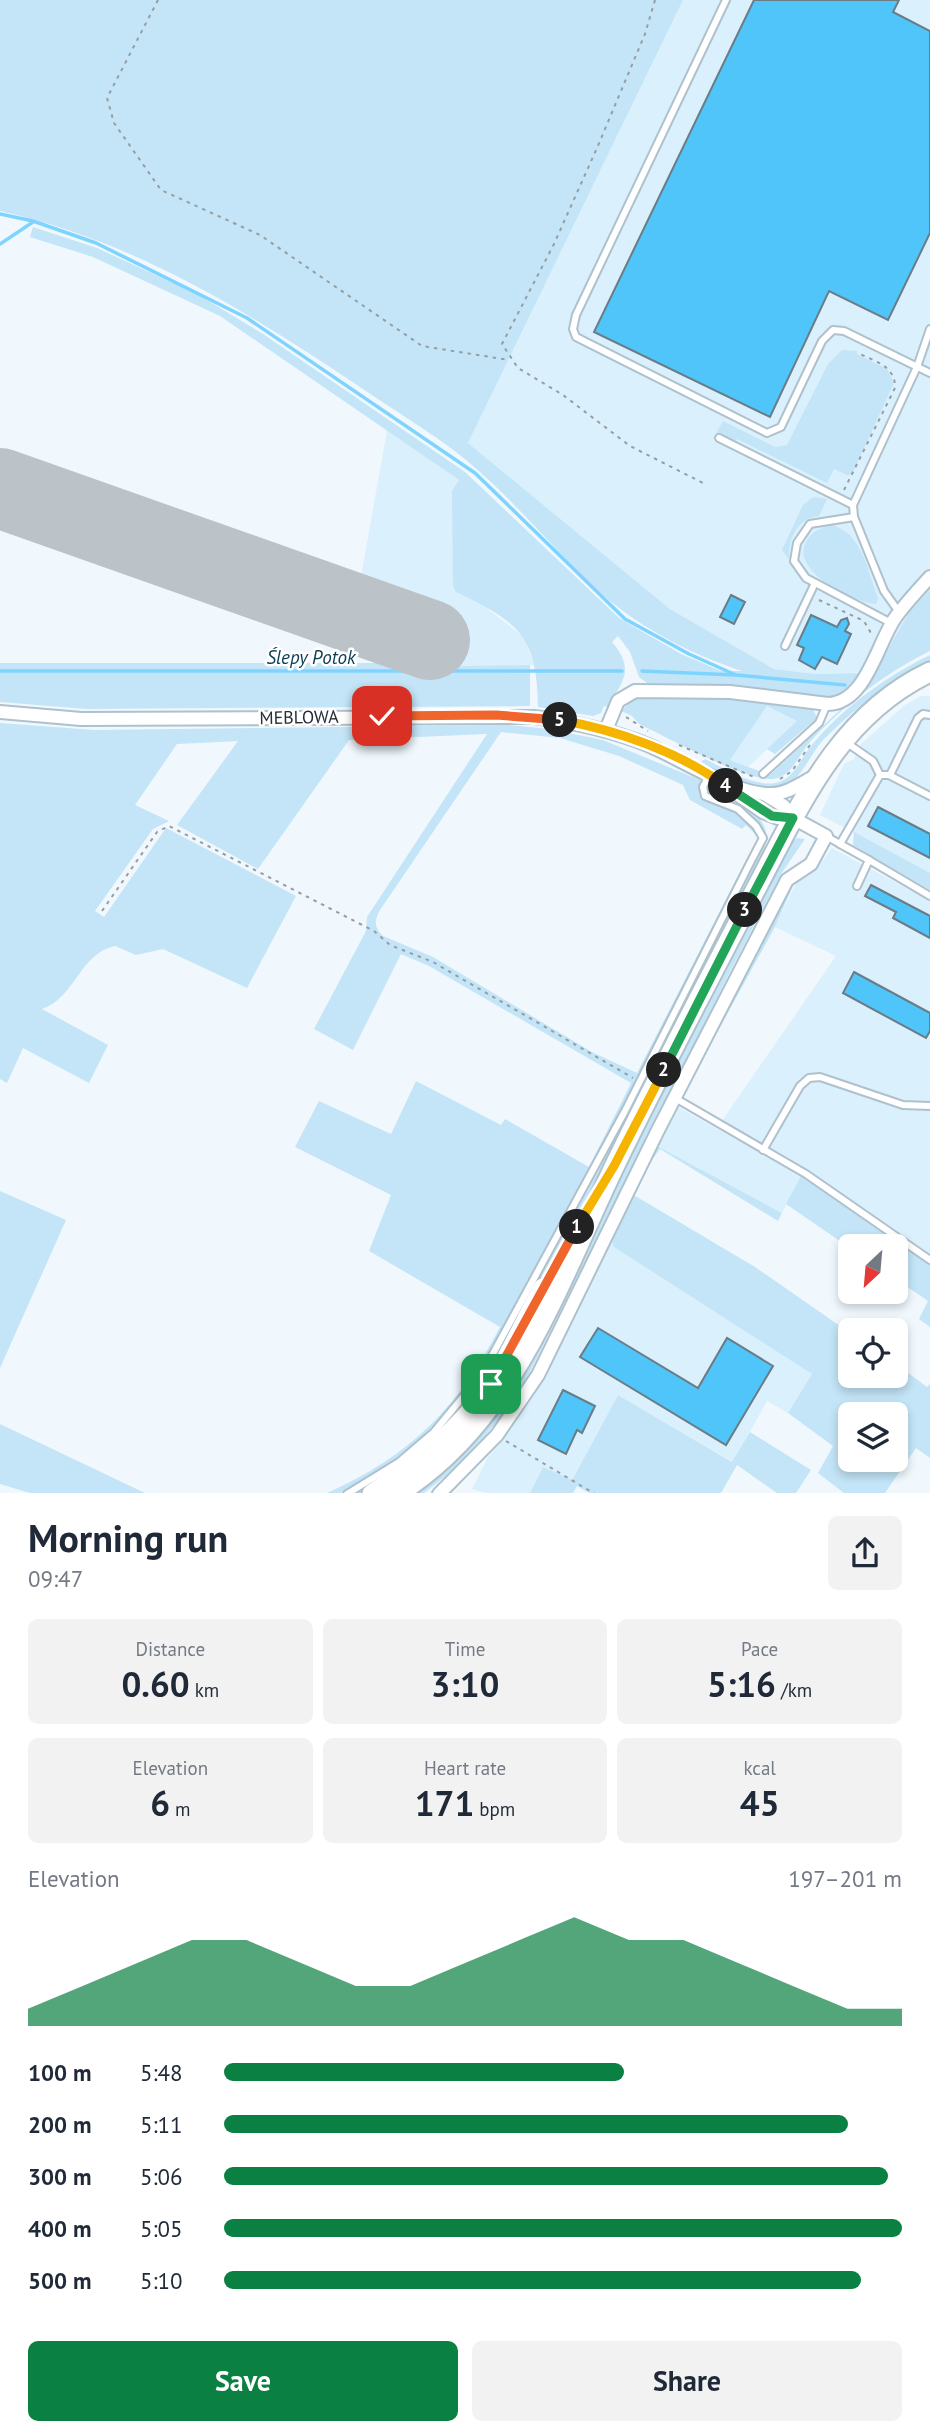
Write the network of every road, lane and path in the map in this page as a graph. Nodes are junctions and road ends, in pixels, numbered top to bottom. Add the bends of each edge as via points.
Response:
1 (158, 0) edge
2 (726, 0) edge
3 (930, 329) edge
4 (858, 353) dead end
5 (510, 360) dead end
6 (917, 367) junction
7 (930, 373) edge
8 (719, 439) dead end
9 (839, 490) dead end
10 (853, 505) junction
11 (854, 517) junction
12 (930, 577) edge
13 (815, 583) junction
14 (820, 600) dead end
15 (899, 612) junction
16 (892, 624) junction
17 (872, 641) dead end
18 (785, 646) dead end
19 (930, 672) edge
20 (827, 704) junction
21 (0, 712) edge
22 (620, 714) dead end
23 (930, 715) edge
24 (606, 730) junction
25 (653, 733) dead end
26 (842, 740) junction
27 (813, 742) dead end
28 (676, 744) dead end
29 (880, 775) junction
30 (890, 775) junction
31 (711, 776) junction
32 (815, 776) junction
33 (762, 777) joint
34 (774, 781) dead end
35 (764, 794) junction
36 (930, 796) edge
37 (793, 818) junction
38 (826, 836) junction
39 (840, 844) junction
40 (869, 860) junction
41 (857, 886) dead end
42 (930, 896) edge
43 (102, 911) dead end
44 (640, 1082) junction
45 (675, 1098) junction
46 (930, 1106) edge
47 (763, 1150) junction
48 (614, 1166) junction
49 (930, 1260) edge
50 (497, 1435) junction
51 (346, 1493) edge
52 (372, 1493) edge
53 (397, 1493) edge
54 (439, 1493) edge
55 (595, 1493) edge

1 - 5 path via 107,98 114,123 158,187 260,235 422,346
2 - 6 lane via 576,314 576,337 770,433 782,427 822,341 833,330 844,331
3 - 6 lane
4 - 9 path via 889,369 895,388 854,475 844,490
6 - 7 lane
6 - 10 lane
8 - 10 lane
10 - 11 lane
11 - 13 lane via 817,521 801,533 794,561
11 - 15 lane via 884,591
12 - 15 street
13 - 16 lane
13 - 18 lane
14 - 17 path via 867,624
15 - 16 street
16 - 20 street via 856,688 840,702
19 - 26 main road via 886,696
20 - 24 street via 738,693 635,691 618,701
20 - 33 lane via 819,723
21 - 24 street, MEBLOWA via 80,719 496,715 560,720
22 - 25 path
23 - 30 lane via 918,718
24 - 31 street, MEBLOWA
26 - 29 lane via 871,759
26 - 32 main road
27 - 34 path via 789,775
28 - 33 path
29 - 30 lane
29 - 39 lane
30 - 36 lane
31 - 35 street, MEBLOWA
31 - 37 street, MEBLOWA via 772,816
31 - 44 lane via 703,787 705,796 738,809 762,838
32 - 35 street via 784,792
32 - 37 main road
35 - 37 street, MEBLOWA via 784,806
37 - 38 street
37 - 48 main road
38 - 39 lane
38 - 45 street via 811,864 787,880
39 - 40 lane
40 - 41 lane
40 - 42 lane
43 - 44 path via 157,832 169,826 374,931 390,944 433,962
44 - 51 lane via 466,1397 399,1462
45 - 47 lane
45 - 50 street via 543,1366
46 - 47 lane via 903,1105 820,1077 809,1078
47 - 49 lane via 826,1187
48 - 52 main road via 487,1390 442,1440
48 - 53 main road via 503,1390 462,1442
50 - 54 street
50 - 55 path

